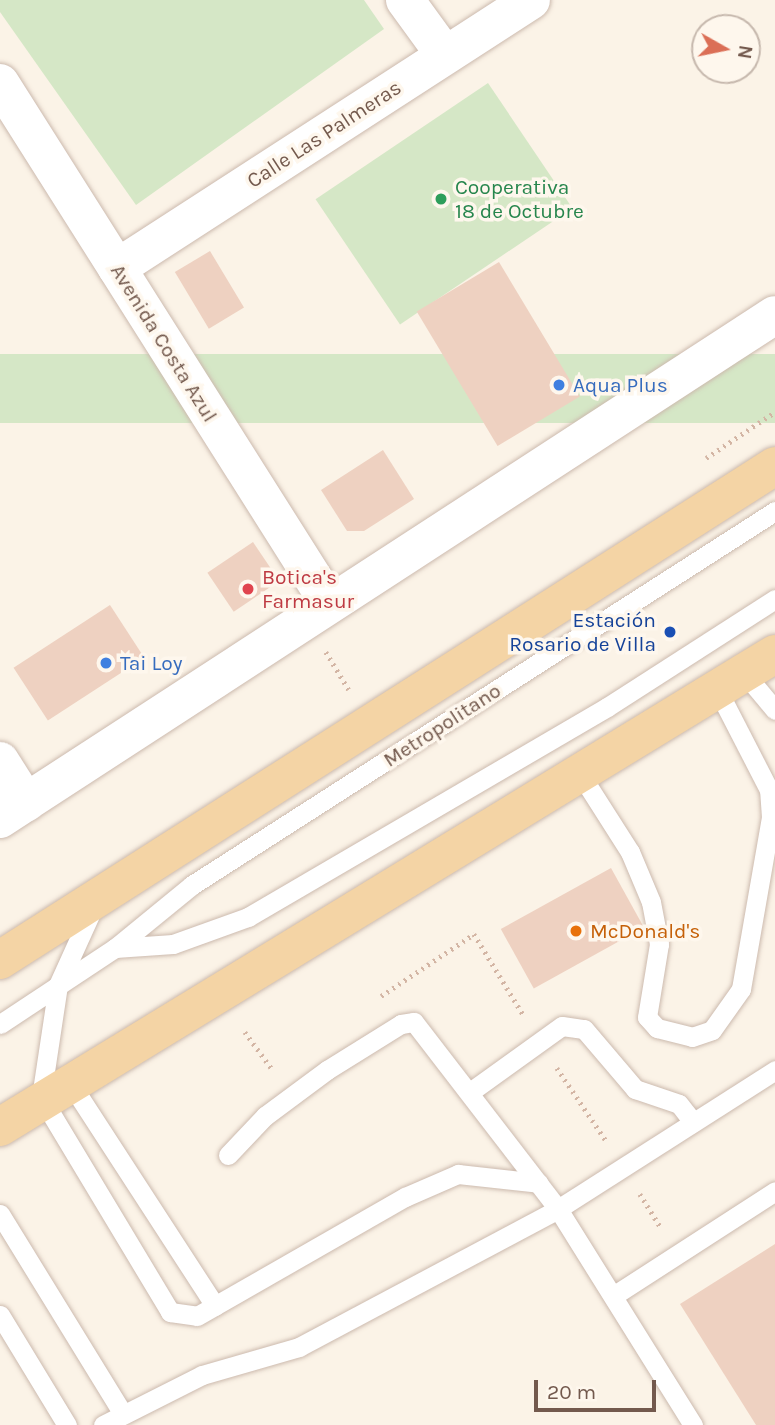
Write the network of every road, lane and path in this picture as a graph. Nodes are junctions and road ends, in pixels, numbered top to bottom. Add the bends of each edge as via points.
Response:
1 (405, 0) edge
2 (531, 0) edge
3 (445, 55) junction
4 (0, 83) edge
5 (117, 268) junction
6 (775, 315) edge
7 (775, 466) edge
8 (775, 511) edge
9 (775, 599) edge
10 (317, 611) junction
11 (745, 672) edge
12 (356, 701) dead end
13 (775, 710) edge
14 (0, 761) edge
15 (579, 772) junction
16 (13, 811) edge
17 (100, 895) junction
18 (115, 948) junction
19 (0, 960) edge
20 (58, 985) junction
21 (0, 1024) edge
22 (775, 1070) edge
23 (55, 1089) junction
24 (470, 1092) junction
25 (693, 1122) junction
26 (0, 1127) edge
27 (228, 1155) dead end
28 (539, 1183) junction
29 (775, 1191) edge
30 (558, 1209) junction
31 (0, 1214) edge
32 (613, 1296) junction
33 (215, 1306) junction
34 (0, 1315) edge
35 (121, 1411) junction
36 (67, 1425) edge
37 (103, 1425) edge
38 (693, 1425) edge

1 - 3 street
2 - 3 street, Calle Las Palmeras
3 - 5 street, Calle Las Palmeras
4 - 5 street, Avenida Costa Azul
5 - 10 street, Avenida Costa Azul
6 - 10 street
7 - 17 main road
8 - 18 lane, Metropolitano via 192,886
9 - 18 lane, Metropolitano via 607,707 248,917 173,944
10 - 12 path
10 - 16 street
11 - 13 lane
11 - 15 main road
11 - 15 lane via 771,817 741,989 712,1030 692,1037 657,1028 647,1017 659,944 651,902 630,852
14 - 16 street
15 - 23 main road
17 - 19 main road
17 - 20 lane
18 - 20 lane, Metropolitano
20 - 21 lane, Metropolitano
20 - 23 lane
22 - 25 lane
23 - 26 main road
23 - 33 lane
23 - 33 lane via 160,1304 187,1317
24 - 25 lane via 562,1026 584,1029 635,1089 679,1104
24 - 27 lane via 423,1028 401,1024 265,1116
24 - 28 lane
25 - 30 lane
28 - 30 lane
28 - 33 lane via 458,1174 405,1197
29 - 32 lane
30 - 32 lane
30 - 35 lane via 299,1347 202,1375
31 - 35 lane
32 - 38 lane
34 - 36 lane
35 - 37 lane

